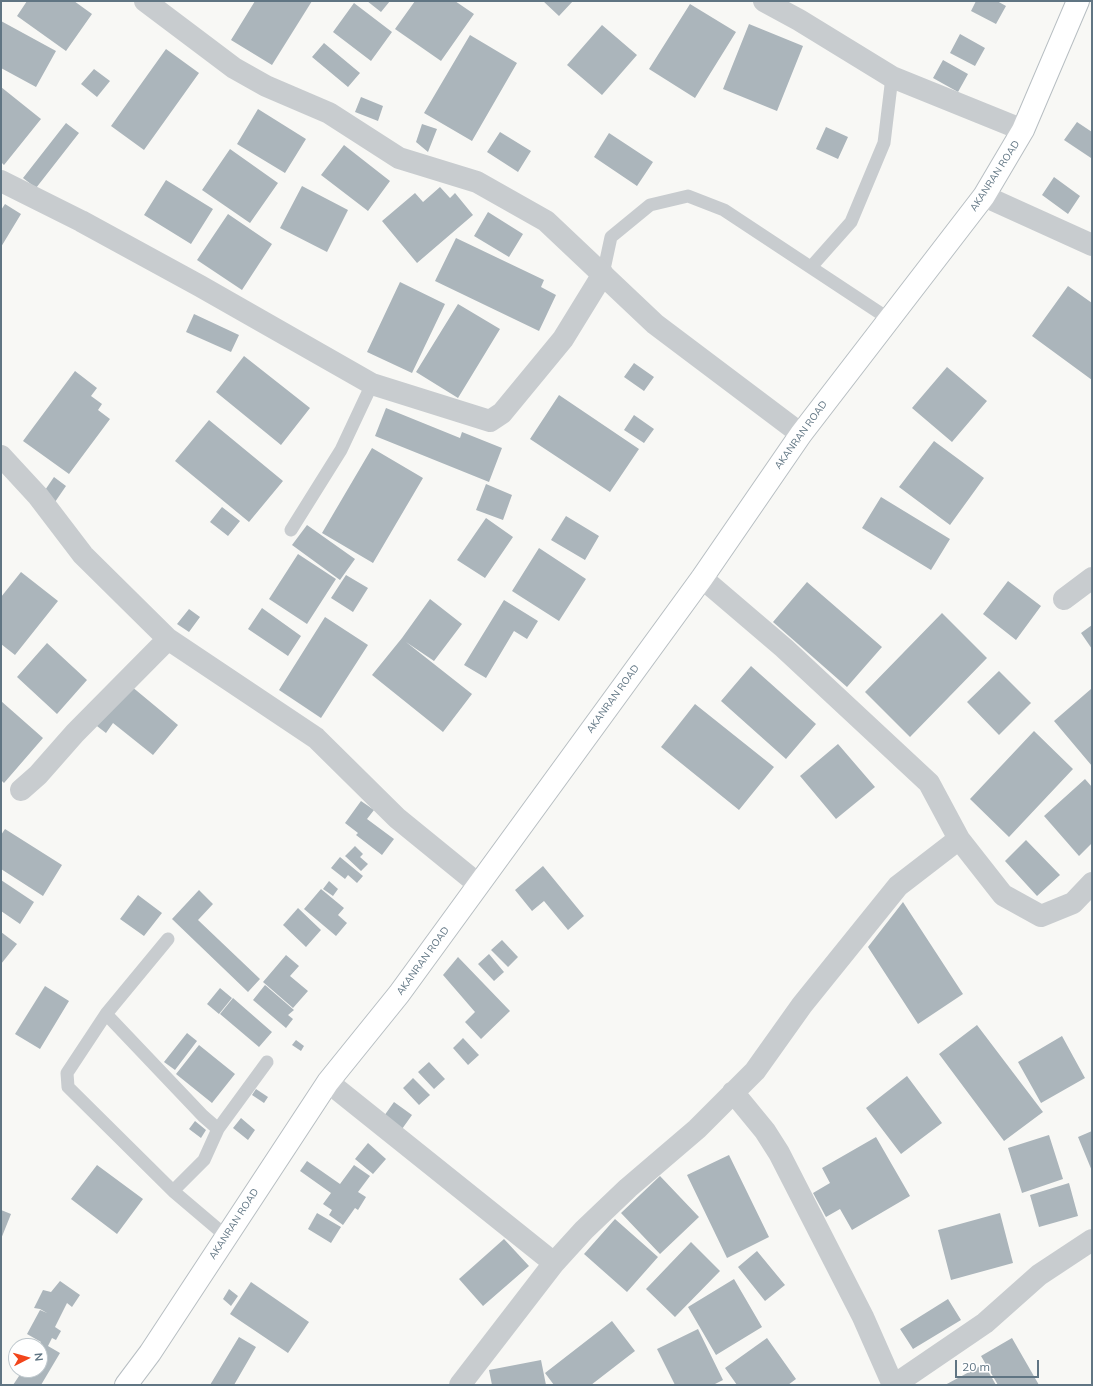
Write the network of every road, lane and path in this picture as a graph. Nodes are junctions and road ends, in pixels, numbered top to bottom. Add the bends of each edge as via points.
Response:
1 (146, 1) edge
2 (764, 1) edge
3 (1078, 1) edge
4 (892, 77) junction
5 (1024, 130) junction
6 (1, 181) edge
7 (984, 196) junction
8 (1092, 245) edge
9 (811, 267) junction
10 (603, 274) junction
11 (889, 319) junction
12 (372, 384) junction
13 (801, 434) junction
14 (1, 456) edge
15 (291, 530) dead end
16 (702, 578) junction
17 (1092, 578) edge
18 (1064, 599) dead end
19 (168, 639) junction
20 (21, 790) dead end
21 (959, 839) junction
22 (1092, 883) edge
23 (478, 884) junction
24 (168, 939) dead end
25 (106, 1014) junction
26 (267, 1062) dead end
27 (328, 1082) junction
28 (733, 1092) junction
29 (218, 1129) junction
30 (173, 1191) junction
31 (226, 1236) junction
32 (1092, 1240) edge
33 (554, 1263) junction
34 (126, 1385) edge
35 (460, 1385) edge
36 (894, 1385) edge

1 - 10 street via 234,68 266,86 329,113 399,158 477,182 546,221
2 - 4 street
3 - 5 main road, AKANRAN ROAD
4 - 5 street
4 - 9 lane via 884,143 850,222
5 - 7 main road, AKANRAN ROAD
6 - 12 street via 200,286
7 - 8 street
7 - 11 main road, AKANRAN ROAD
9 - 10 lane via 724,210 688,196 650,205 611,237
9 - 11 lane
10 - 12 street via 564,339 502,413 490,421
10 - 13 street via 655,324
11 - 13 main road, AKANRAN ROAD
12 - 15 lane via 341,450
13 - 16 main road, AKANRAN ROAD
14 - 19 street via 38,496 83,555
16 - 21 street via 784,648 929,783
16 - 23 main road, AKANRAN ROAD
17 - 18 street
19 - 20 street
19 - 23 street via 316,738 396,818
21 - 22 street via 1003,895 1041,916 1073,903
21 - 28 street via 898,886 802,1005 755,1071
23 - 27 main road, AKANRAN ROAD via 399,994
24 - 25 lane
25 - 29 lane
25 - 30 lane via 67,1073 68,1087
26 - 29 lane
27 - 31 main road, AKANRAN ROAD
27 - 33 street
28 - 33 street via 697,1129 584,1230
28 - 36 street via 765,1131 779,1153
29 - 30 lane via 204,1160
30 - 31 lane
31 - 34 main road, AKANRAN ROAD
32 - 36 street via 1039,1275 985,1323
33 - 35 street

